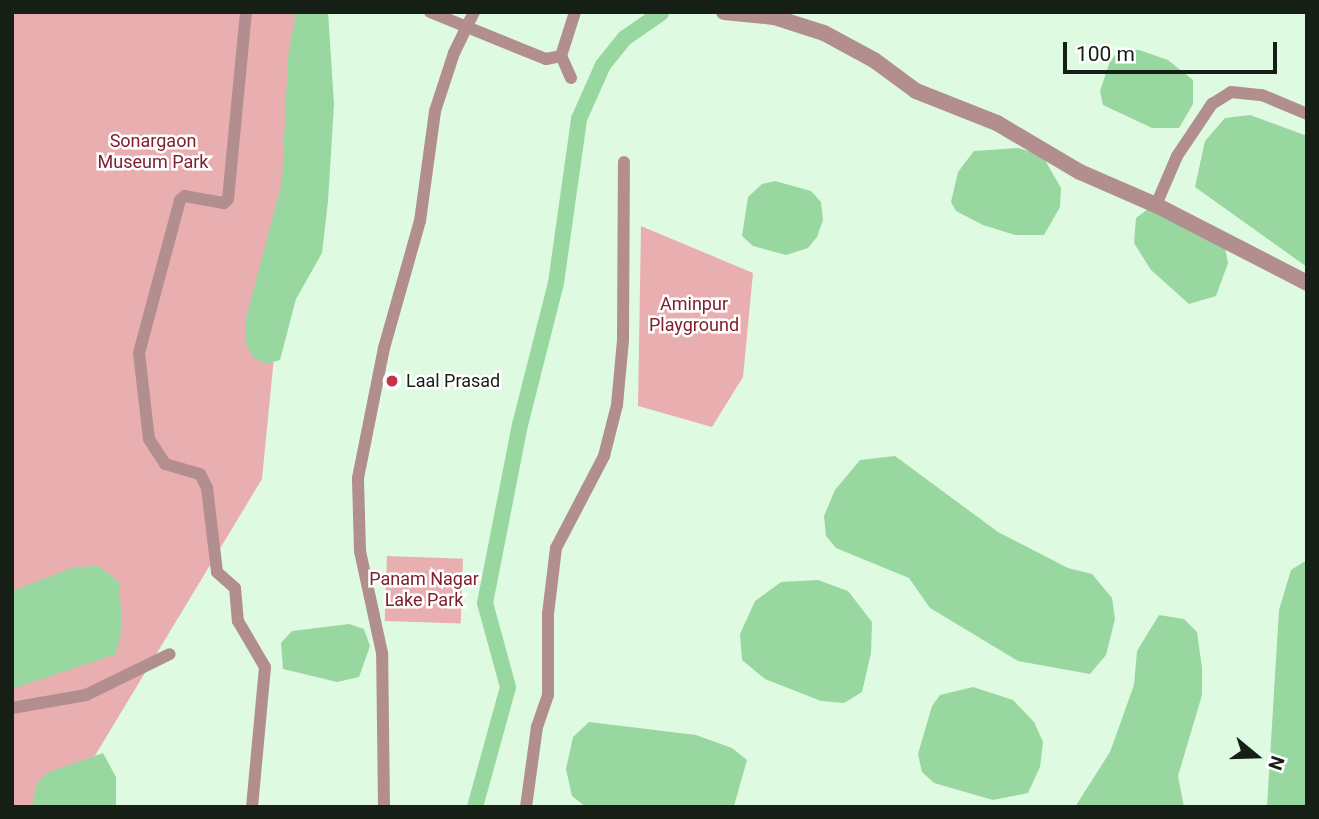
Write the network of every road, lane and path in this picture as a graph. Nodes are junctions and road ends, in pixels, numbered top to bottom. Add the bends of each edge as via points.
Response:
1 (246, 12) edge
2 (430, 12) edge
3 (474, 12) edge
4 (575, 12) edge
5 (724, 12) edge
6 (468, 27) junction
7 (561, 56) junction
8 (571, 78) dead end
9 (1307, 114) edge
10 (624, 162) dead end
11 (1156, 205) junction
12 (1307, 283) edge
13 (170, 654) dead end
14 (12, 708) edge
15 (252, 807) edge
16 (384, 807) edge
17 (526, 807) edge

1 - 15 street via 228,199 224,203 185,196 180,200 139,353 149,439 165,464 200,474 207,488 217,572 235,588 238,621 265,667
2 - 6 street
3 - 6 street
4 - 7 street
5 - 11 street via 774,17 824,33 874,60 916,91 998,123 1080,172
6 - 7 street via 545,59
6 - 16 street via 454,53 435,111 420,221 384,348 358,478 360,551 382,653
7 - 8 street
9 - 11 street via 1262,95 1231,92 1212,104 1177,156
10 - 17 street via 624,340 617,405 604,456 556,548 548,614 548,695 537,727
11 - 12 street
13 - 14 street via 86,695

